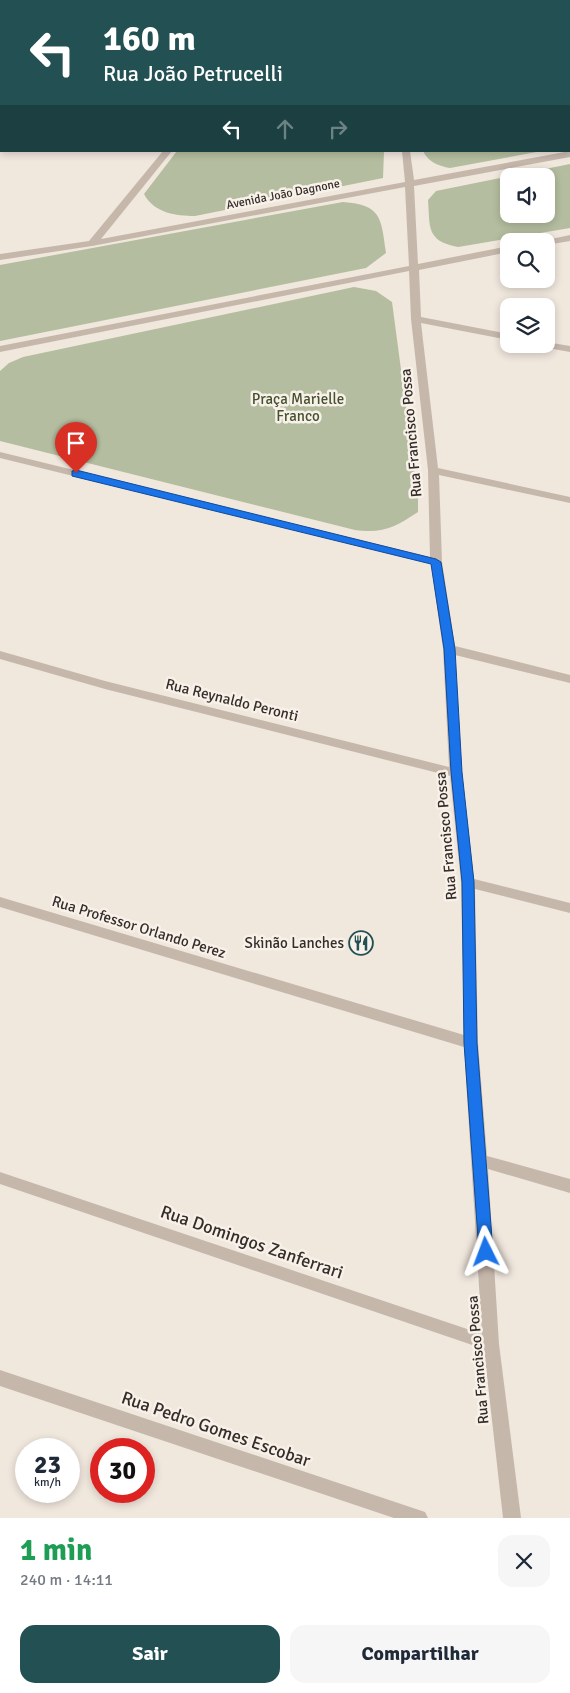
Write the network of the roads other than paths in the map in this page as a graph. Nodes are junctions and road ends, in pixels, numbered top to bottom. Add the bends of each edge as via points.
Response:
1 (167, 152) edge
2 (406, 152) edge
3 (570, 154) edge
4 (409, 183) junction
5 (570, 238) edge
6 (555, 240) edge
7 (92, 243) junction
8 (500, 251) edge
9 (0, 257) edge
10 (415, 267) junction
11 (416, 319) junction
12 (500, 335) edge
13 (555, 346) edge
14 (570, 349) edge
15 (0, 350) edge
16 (0, 455) edge
17 (433, 470) junction
18 (570, 500) edge
19 (436, 562) junction
20 (449, 649) junction
21 (0, 655) edge
22 (570, 679) edge
23 (456, 772) junction
24 (468, 882) junction
25 (0, 902) edge
26 (570, 908) edge
27 (471, 1043) junction
28 (480, 1160) junction
29 (0, 1178) edge
30 (570, 1186) edge
31 (491, 1344) junction
32 (0, 1378) edge
33 (419, 1518) edge
34 (512, 1518) edge

1 - 7 street
2 - 4 street, Rua Francisco Possa
3 - 4 street, Avenida João Dagnone
4 - 7 street, Avenida João Dagnone
4 - 10 street, Rua Francisco Possa
5 - 6 street
7 - 9 street, Avenida João Dagnone
8 - 10 street
10 - 11 street, Rua Francisco Possa
10 - 15 street
11 - 12 street
11 - 17 street, Rua Francisco Possa
13 - 14 street
16 - 19 street
17 - 18 street
17 - 19 street, Rua Francisco Possa
19 - 20 street, Rua Francisco Possa
20 - 22 street
20 - 23 street, Rua Francisco Possa
21 - 23 street, Rua Reynaldo Peronti via 106,686
23 - 24 street, Rua Francisco Possa
24 - 26 street
24 - 27 street, Rua Francisco Possa
25 - 27 street, Rua Professor Orlando Perez
27 - 28 street, Rua Francisco Possa
28 - 30 street
28 - 31 street, Rua Francisco Possa
29 - 31 street, Rua Domingos Zanferrari
31 - 34 street, Rua Francisco Possa
32 - 33 street, Rua Pedro Gomes Escobar

